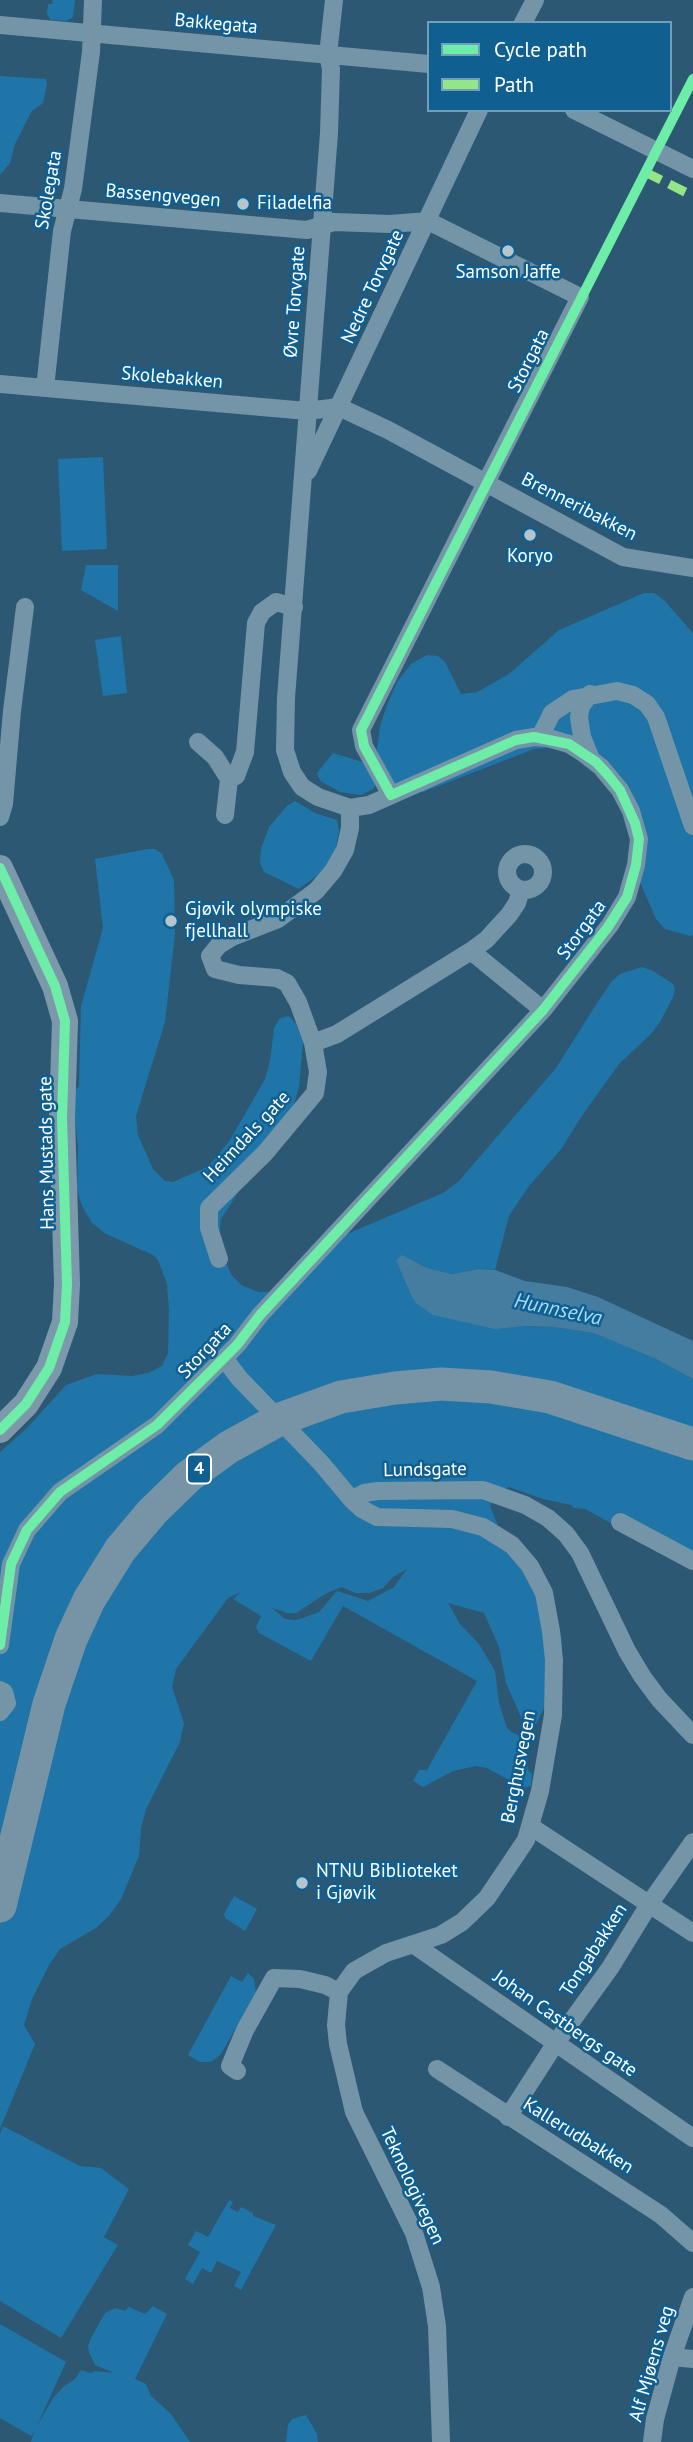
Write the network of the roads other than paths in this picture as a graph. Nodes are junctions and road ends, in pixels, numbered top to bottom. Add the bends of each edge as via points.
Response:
1 (93, 0) edge
2 (334, 0) edge
3 (535, 0) edge
4 (524, 21) edge
5 (0, 25) edge
6 (92, 34) junction
7 (328, 55) junction
8 (427, 64) edge
9 (478, 112) edge
10 (578, 112) edge
11 (693, 169) edge
12 (0, 203) edge
13 (68, 210) junction
14 (428, 221) junction
15 (322, 226) junction
16 (0, 384) edge
17 (45, 388) junction
18 (339, 407) junction
19 (307, 411) junction
20 (304, 481) junction
21 (487, 484) junction
22 (693, 568) edge
23 (25, 607) dead end
24 (293, 607) junction
25 (590, 694) junction
26 (540, 737) junction
27 (198, 742) dead end
28 (591, 759) junction
29 (229, 779) junction
30 (391, 795) junction
31 (350, 808) junction
32 (225, 815) dead end
33 (0, 817) edge
34 (693, 826) edge
35 (0, 868) edge
36 (521, 890) dead end
37 (471, 951) junction
38 (543, 1010) junction
39 (313, 1043) junction
40 (219, 1259) dead end
41 (224, 1358) junction
42 (0, 1430) edge
43 (693, 1444) edge
44 (352, 1500) junction
45 (620, 1522) dead end
46 (693, 1561) edge
47 (0, 1645) edge
48 (0, 1690) edge
49 (0, 1712) edge
50 (693, 1735) edge
51 (530, 1826) junction
52 (693, 1842) edge
53 (650, 1903) junction
54 (0, 1906) edge
55 (693, 1933) edge
56 (413, 1944) junction
57 (339, 1992) junction
58 (555, 2044) junction
59 (437, 2069) dead end
60 (237, 2071) dead end
61 (508, 2117) junction
62 (693, 2138) edge
63 (693, 2243) edge
64 (693, 2297) edge
65 (672, 2357) junction
66 (693, 2359) edge
67 (441, 2442) edge
68 (652, 2442) edge

1 - 6 street, Skolegata
2 - 7 street, Øvre Torvgate
3 - 4 street
5 - 6 street, Bakkegata
6 - 7 street, Bakkegata
6 - 13 street, Skolegata
7 - 8 street, Bakkegata
7 - 15 street, Øvre Torvgate via 330,133
9 - 14 street, Nedre Torvgate
10 - 11 street
12 - 13 street, Bassengvegen
13 - 15 street, Bassengvegen via 307,230
13 - 17 street, Skolegata
14 - 15 street, Bassengvegen
14 - 18 street, Nedre Torvgate
14 - 21 street, Storgata via 580,297
15 - 19 street, Øvre Torvgate
16 - 17 street, Skolebakken
17 - 19 street, Skolebakken
18 - 19 street, Skolebakken
18 - 20 street, Nedre Torvgate
18 - 21 street, Brenneribakken
19 - 20 street, Øvre Torvgate
20 - 24 street, Øvre Torvgate
21 - 22 street, Brenneribakken via 623,556
21 - 30 street, Storgata via 361,730 363,746
23 - 33 street
24 - 29 street via 276,602 256,623 245,752 236,776
24 - 31 street, Øvre Torvgate via 285,750 302,787
25 - 26 street via 552,713
25 - 28 street via 579,717
25 - 34 street via 617,691 647,704 656,717
26 - 28 street, Storgata via 569,744
26 - 30 street, Storgata via 516,740
27 - 29 street
28 - 38 street, Storgata via 614,783 631,811 639,839 636,865 626,897 610,925
29 - 32 street
30 - 31 street
31 - 39 street, Heimdals gate via 345,850 316,891 278,919 226,941 210,956 215,969 282,980 298,1002
35 - 42 main road, Hans Mustads gate via 55,986 65,1021 62,1118 67,1284 65,1322 49,1368 26,1404
36 - 37 street via 509,915
37 - 38 street
37 - 39 street via 337,1034
38 - 41 street, Storgata
39 - 40 street, Heimdals gate via 315,1093 265,1153 209,1208 209,1228
41 - 44 street
41 - 47 street, Storgata via 157,1425 60,1492 27,1530 11,1564
43 - 54 highway, 4 via 550,1397 441,1384 341,1397 280,1419 229,1447 152,1512 114,1558 89,1600 49,1704
44 - 50 street, Lundsgate via 378,1491 483,1490 548,1518 580,1553 642,1676
44 - 51 street, Berghusvegen via 377,1517 452,1519 483,1527 512,1545 530,1566 549,1610 554,1661 553,1715
45 - 46 street
48 - 49 street via 7,1703
51 - 53 street
51 - 56 street, Berghusvegen via 526,1840 487,1898 462,1922
52 - 53 street, Tongabakken
53 - 55 street
53 - 58 street, Tongabakken
56 - 57 street, Berghusvegen via 354,1970
56 - 58 street, Johan Castbergs gate
57 - 60 street via 300,1979 274,1978 230,2066
57 - 67 street, Teknologivegen via 337,2035 354,2112 414,2233 431,2287
58 - 61 street, Tongabakken
58 - 62 street, Johan Castbergs gate
59 - 61 street, Kallerudbakken
61 - 63 street, Kallerudbakken via 661,2215
64 - 65 street, Alf Mjøens veg
65 - 66 street
65 - 68 street, Alf Mjøens veg

